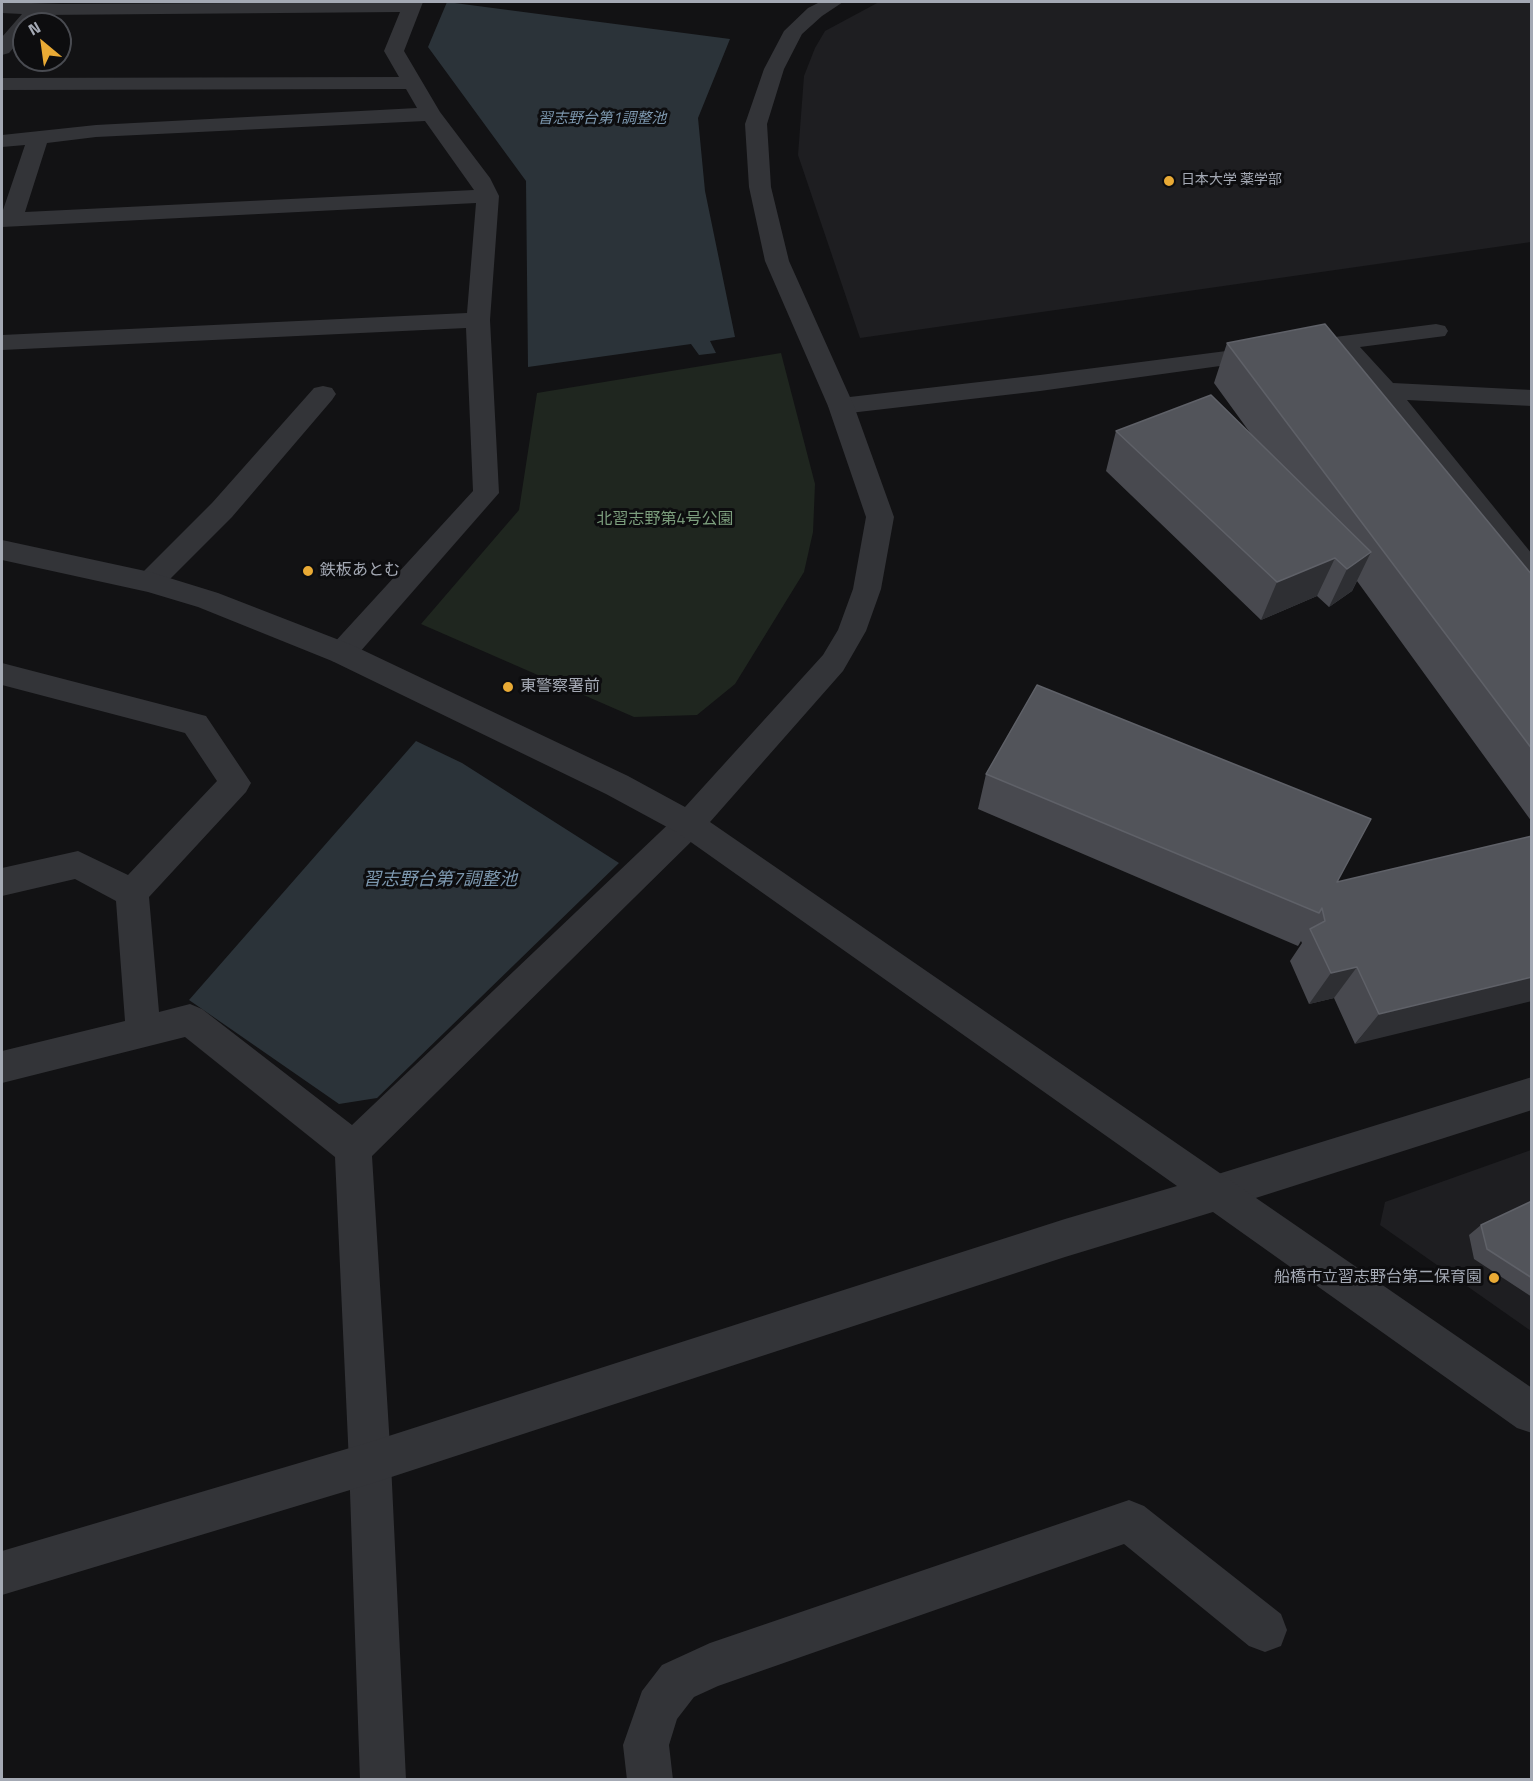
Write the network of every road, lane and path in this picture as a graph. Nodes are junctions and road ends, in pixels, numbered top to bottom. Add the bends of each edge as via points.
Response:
1 (833, 2) edge
2 (412, 4) edge
3 (2, 7) edge
4 (37, 9) junction
5 (2, 49) edge
6 (411, 83) junction
7 (2, 84) edge
8 (431, 114) junction
9 (38, 137) junction
10 (2, 141) edge
11 (488, 195) junction
12 (6, 220) edge
13 (478, 320) junction
14 (1436, 331) dead end
15 (2, 342) edge
16 (1341, 342) junction
17 (1386, 391) junction
18 (323, 394) dead end
19 (1532, 398) edge
20 (841, 406) junction
21 (2, 550) edge
22 (1532, 574) edge
23 (150, 582) junction
24 (342, 652) junction
25 (2, 674) edge
26 (689, 824) junction
27 (2, 882) edge
28 (132, 893) junction
29 (143, 1031) junction
30 (2, 1067) edge
31 (1532, 1093) edge
32 (353, 1149) junction
33 (1218, 1192) junction
34 (1532, 1413) edge
35 (370, 1463) junction
36 (2, 1573) edge
37 (1264, 1630) dead end
38 (383, 1779) edge
39 (650, 1779) edge

1 - 20 street via 794,31 774,69 756,124 760,187 777,261
2 - 4 street
2 - 6 street via 394,51
3 - 4 street
4 - 5 street
6 - 7 street
6 - 8 street
8 - 9 street
8 - 11 street
9 - 10 street
9 - 12 street
11 - 12 street
11 - 13 street
13 - 15 street
13 - 24 street via 486,493
14 - 16 street
16 - 17 street
16 - 20 street
17 - 19 street
17 - 22 street
18 - 23 street via 222,510
20 - 26 street via 880,517 867,590 852,631 833,663
21 - 23 street
23 - 24 street
24 - 26 street via 607,780
25 - 28 street via 195,724 235,783
26 - 32 street
26 - 33 street
27 - 28 street via 78,865
28 - 29 street
29 - 30 street
29 - 32 street via 190,1020
31 - 33 street
32 - 35 street
33 - 34 street
33 - 35 street
35 - 36 street
35 - 38 street
37 - 39 street via 1130,1521 722,1662 678,1681 658,1707 646,1745

